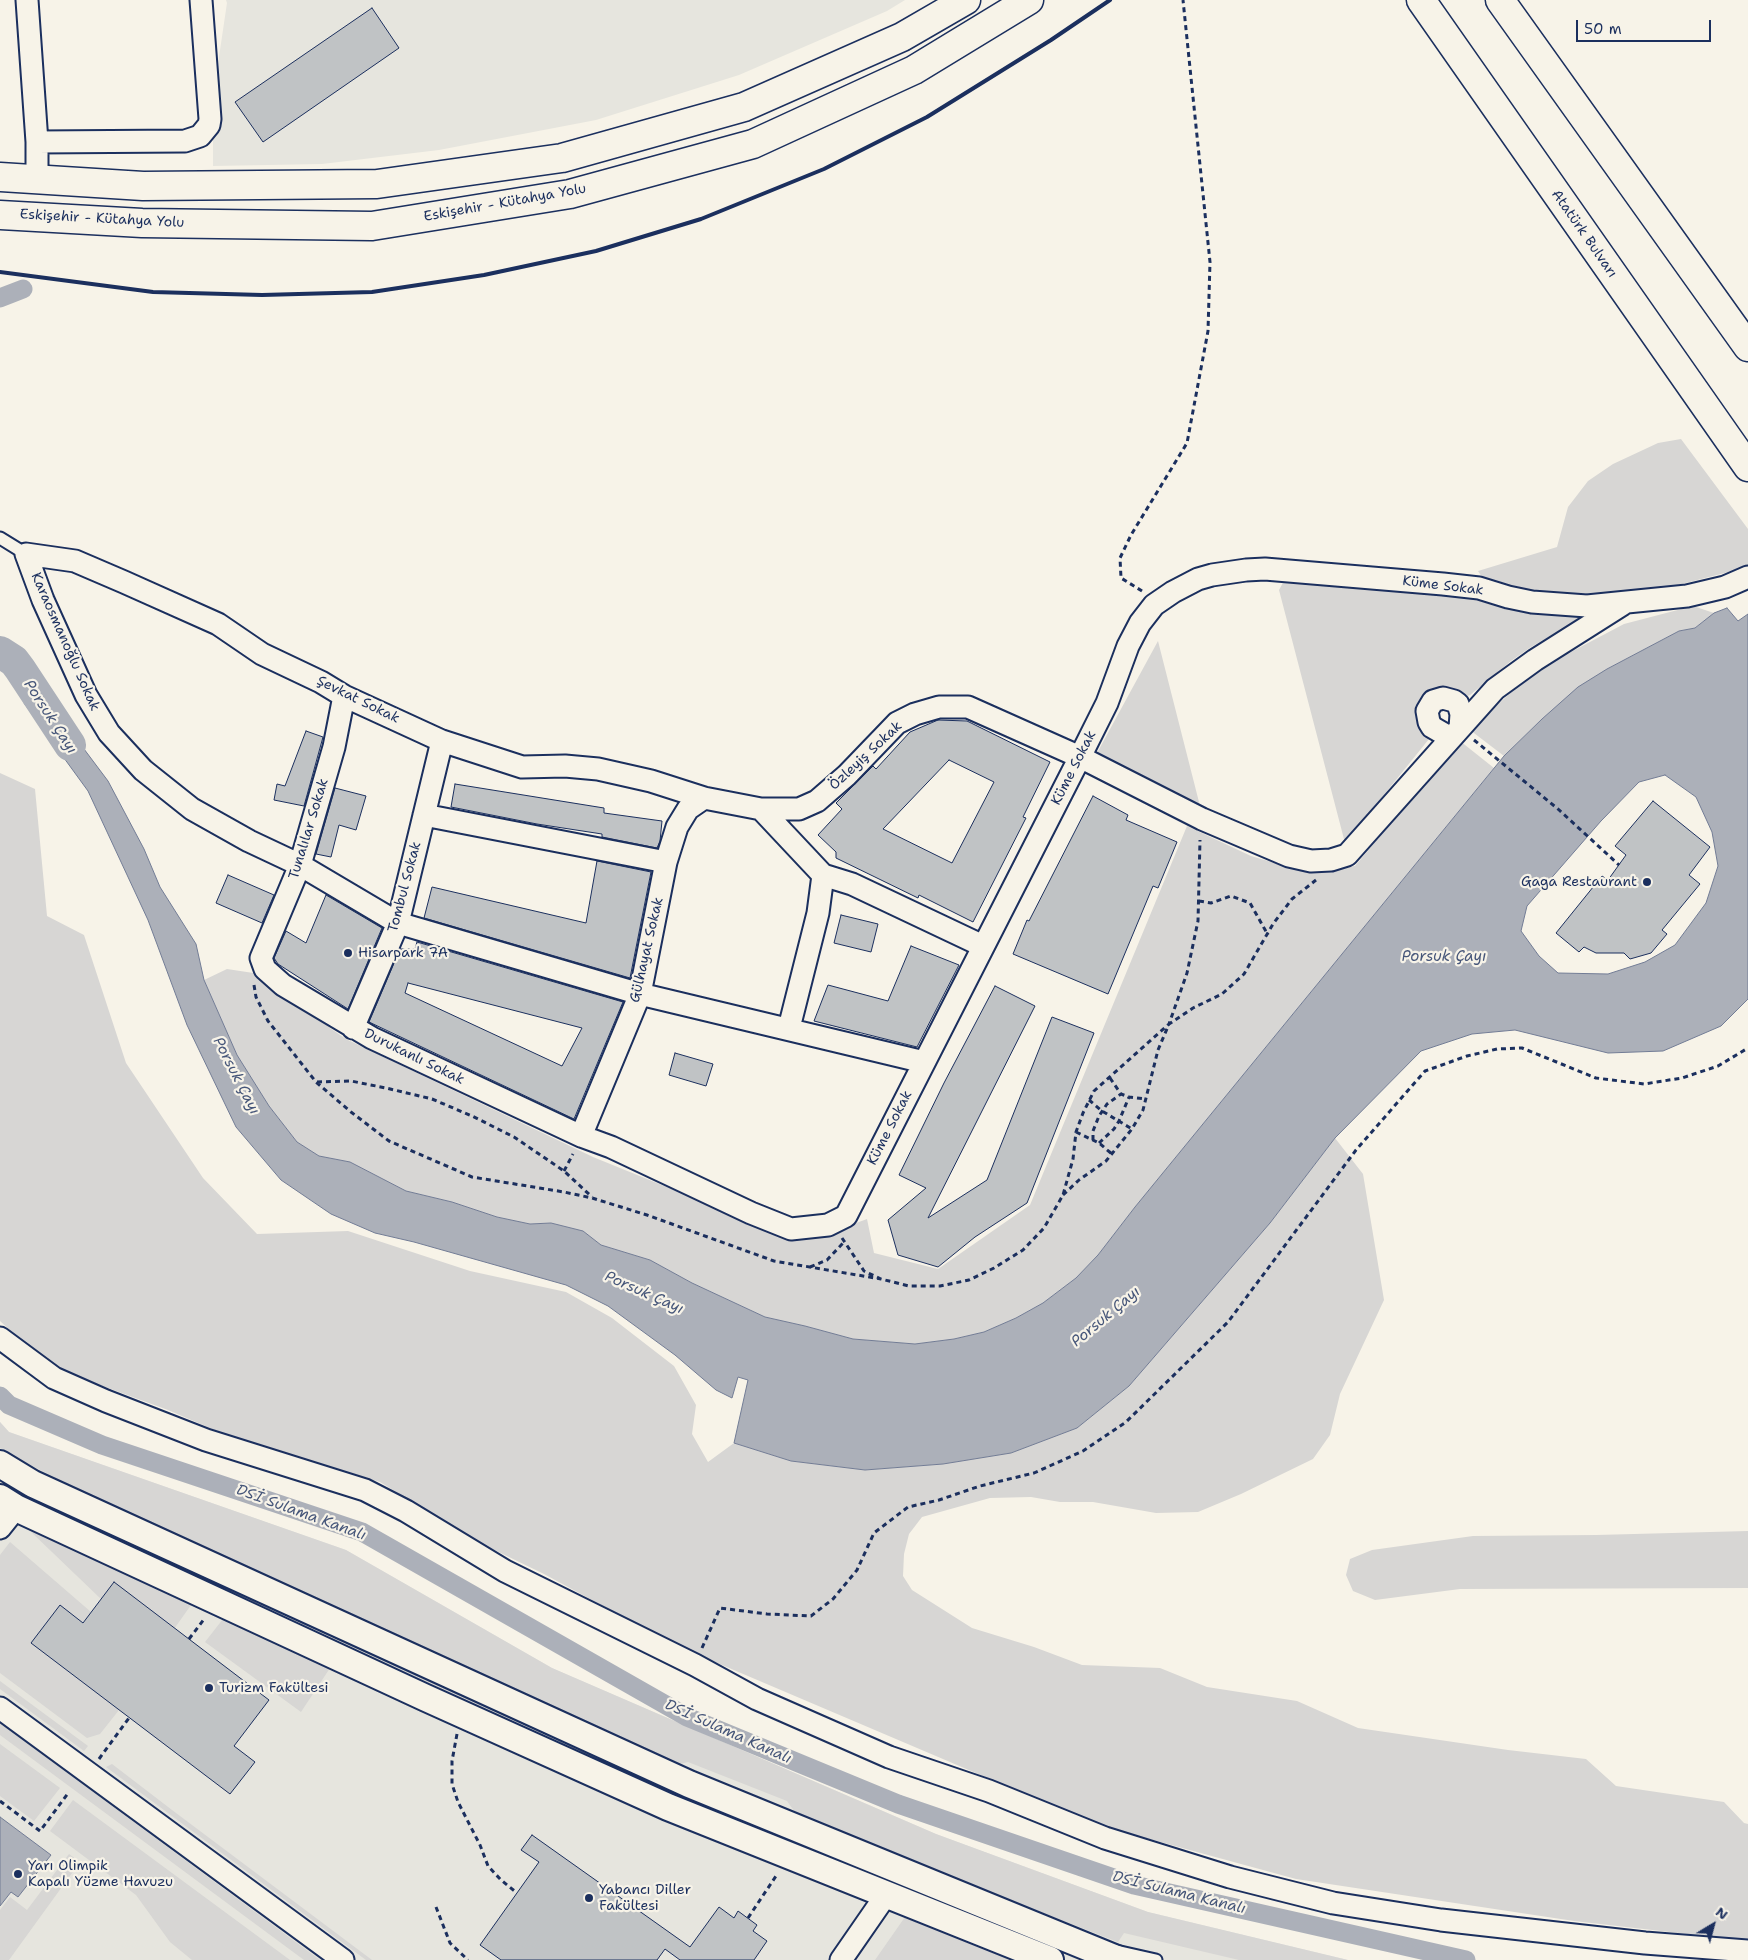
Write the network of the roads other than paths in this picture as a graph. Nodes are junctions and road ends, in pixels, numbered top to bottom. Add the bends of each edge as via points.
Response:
1 (27, 0) edge
2 (201, 0) edge
3 (966, 0) edge
4 (1029, 0) edge
5 (1421, 0) edge
6 (1500, 0) edge
7 (37, 142) junction
8 (0, 176) edge
9 (37, 178) junction
10 (0, 215) edge
11 (1748, 347) edge
12 (1748, 467) edge
13 (0, 538) edge
14 (26, 554) junction
15 (1748, 577) edge
16 (1625, 603) junction
17 (344, 696) junction
18 (442, 741) junction
19 (1080, 757) junction
20 (704, 798) junction
21 (761, 810) junction
22 (424, 816) junction
23 (666, 862) junction
24 (300, 865) junction
25 (822, 875) junction
26 (398, 923) junction
27 (983, 946) junction
28 (261, 958) joint
29 (640, 994) junction
30 (353, 1028) junction
31 (789, 1028) junction
32 (924, 1062) junction
33 (581, 1136) junction
34 (0, 1338) edge
35 (0, 1464) edge
36 (8, 1503) edge
37 (0, 1528) edge
38 (0, 1708) edge
39 (886, 1895) junction
40 (1748, 1951) edge
41 (1079, 1952) edge
42 (342, 1960) edge
43 (840, 1960) edge
44 (1050, 1960) edge
45 (1119, 1960) edge
46 (1156, 1960) edge

1 - 7 street
2 - 7 street via 210,119 200,136 185,141
3 - 9 highway via 902,37 744,107 562,158 376,184 144,186
4 - 10 highway, Eskişehir - Kütahya Yolu via 914,70 753,144 570,194 372,226 142,223
5 - 12 highway, Atatürk Bulvarı
6 - 11 highway
7 - 9 street
8 - 9 highway
13 - 14 lane
14 - 17 street, Şevkat Sokak via 75,561 124,582 218,624 262,654
14 - 24 street, Karaosmanoğlu Sokak via 82,686 109,733 143,770 192,809
15 - 16 street, Küme Sokak via 1725,587 1687,596
16 - 19 street, Küme Sokak via 1587,606 1532,602 1479,588 1265,569 1231,571 1198,579 1154,605 1140,623
16 - 19 street, Özleyiş Sokak via 1535,660 1495,690 1347,855 1332,860 1312,861 1289,856 1202,819
17 - 18 street, Şevkat Sokak
17 - 24 street, Tunalılar Sokak via 334,747
18 - 20 street, Şevkat Sokak via 522,768 565,766 598,769
18 - 22 street, Tombul Sokak
19 - 21 street, Özleyiş Sokak via 968,707 939,707 897,723 817,801 799,809
19 - 27 street, Küme Sokak
20 - 21 street, Özleyiş Sokak
20 - 23 street, Gülhayat Sokak via 688,808 677,827
21 - 25 street
22 - 23 street
22 - 26 street, Tombul Sokak
23 - 29 street, Gülhayat Sokak
24 - 26 street, Karaosmanoğlu Sokak
24 - 28 street, Tunalılar Sokak
25 - 27 street via 852,884
25 - 31 street via 818,913
26 - 29 street, Karaosmanoğlu Sokak
26 - 30 street, Tombul Sokak
27 - 32 street, Küme Sokak
28 - 30 street, Durukanlı Sokak via 265,969 283,985
29 - 31 street, Karaosmanoğlu Sokak
29 - 33 street, Gülhayat Sokak
30 - 33 street, Durukanlı Sokak
31 - 32 street, Karaosmanoğlu Sokak
32 - 33 street, Küme Sokak via 846,1216 828,1225 791,1229
34 - 40 street via 54,1378 106,1401 206,1440 365,1490 505,1571 757,1699 889,1757 989,1790 1105,1838 1230,1877 1333,1903 1441,1920
35 - 41 street via 33,1484 690,1784
36 - 37 street
36 - 39 street via 668,1807
38 - 42 street
39 - 43 street
39 - 44 street
41 - 45 street
41 - 46 lane

